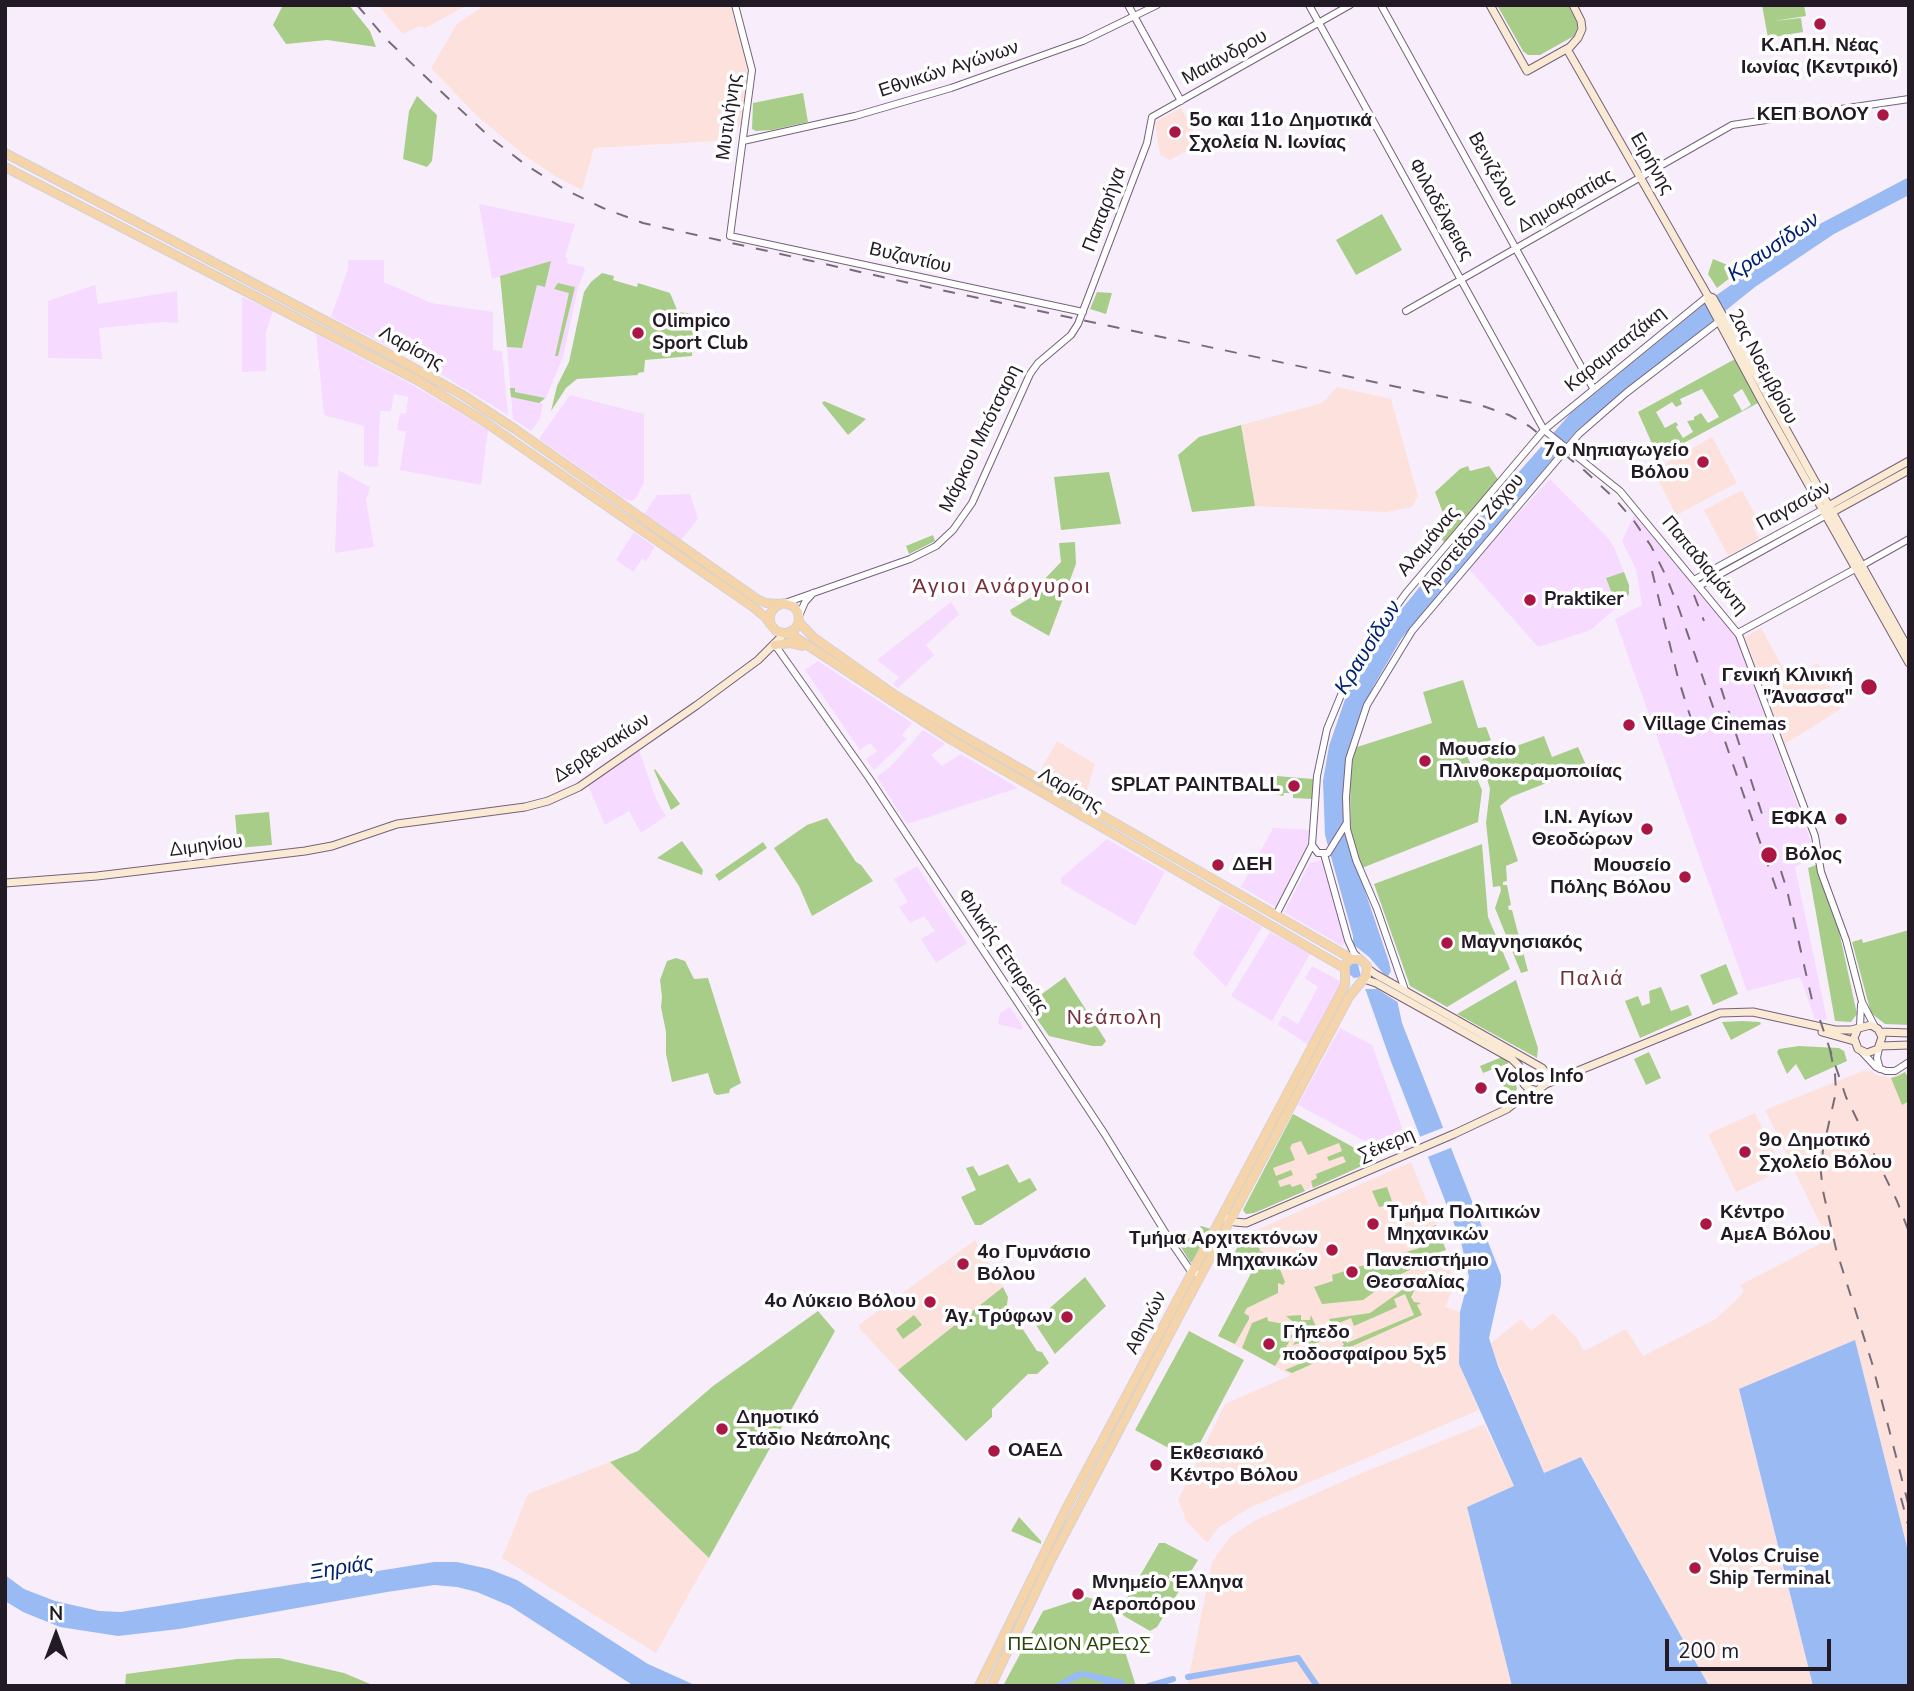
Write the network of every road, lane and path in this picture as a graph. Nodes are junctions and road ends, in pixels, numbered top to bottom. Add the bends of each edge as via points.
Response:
1 (734, 5) edge
2 (1128, 5) edge
3 (1157, 5) edge
4 (1308, 5) edge
5 (1350, 5) edge
6 (1381, 5) edge
7 (1489, 5) edge
8 (1573, 5) edge
9 (1134, 17) junction
10 (1319, 23) junction
11 (1569, 48) junction
12 (1909, 99) edge
13 (1181, 101) junction
14 (1152, 117) joint
15 (743, 141) junction
16 (5, 153) edge
17 (5, 167) edge
18 (1640, 177) junction
19 (730, 236) joint
20 (1517, 248) junction
21 (1460, 280) junction
22 (1710, 298) junction
23 (1406, 311) dead end
24 (1083, 312) junction
25 (1720, 317) junction
26 (1594, 388) junction
27 (1546, 431) junction
28 (1565, 447) junction
29 (1909, 461) edge
30 (1909, 470) edge
31 (1826, 511) junction
32 (1909, 539) edge
33 (1858, 567) junction
34 (1697, 583) junction
35 (815, 592) junction
36 (782, 604) junction
37 (799, 619) junction
38 (772, 627) junction
39 (786, 633) junction
40 (1738, 633) junction
41 (772, 647) junction
42 (1909, 650) edge
43 (820, 653) junction
44 (1909, 663) edge
45 (406, 823) joint
46 (1345, 826) junction
47 (1312, 845) junction
48 (1326, 853) junction
49 (5, 883) edge
50 (1276, 915) junction
51 (1356, 958) junction
52 (1367, 968) junction
53 (1345, 973) junction
54 (1362, 980) junction
55 (1405, 990) junction
56 (1861, 1000) junction
57 (1815, 1027) junction
58 (1859, 1028) junction
59 (1877, 1029) junction
60 (1909, 1033) edge
61 (1854, 1041) junction
62 (1909, 1045) edge
63 (1880, 1047) junction
64 (1862, 1052) junction
65 (1909, 1062) edge
66 (1543, 1069) junction
67 (1881, 1069) junction
68 (1575, 1071) junction
69 (1523, 1078) junction
70 (1546, 1084) junction
71 (1531, 1090) junction
72 (1227, 1218) junction
73 (1196, 1274) junction
74 (979, 1686) edge
75 (992, 1686) edge

1 - 15 street, Μυτιλήνης via 752,67
2 - 9 street
3 - 9 street, Εθνικών Αγώνων
4 - 10 street, Φιλαδέλφειας
5 - 10 street, Μαιάνδρου
6 - 20 street, Βενιζέλου
7 - 11 main road via 1527,71
8 - 11 main road via 1581,21 1580,36
9 - 13 street
9 - 15 street, Εθνικών Αγώνων via 1083,41 941,91 841,120
10 - 13 street, Μαιάνδρου
10 - 21 street, Φιλαδέλφειας
11 - 18 main road, Ειρήνης
12 - 18 street, Δημοκρατίας via 1733,125
13 - 14 street, Μαιάνδρου
14 - 24 street, Παπαρήγα via 1142,158
15 - 19 street, Μυτιλήνης
16 - 36 main road, Λαρίσης via 461,394 758,600
17 - 38 main road, Λαρίσης via 417,380 753,607
18 - 20 street, Δημοκρατίας
18 - 22 main road, Ειρήνης
19 - 24 street, Βυζαντίου
20 - 21 street, Δημοκρατίας
20 - 26 street, Βενιζέλου
21 - 23 street, Δημοκρατίας
21 - 27 street, Φιλαδέλφειας
22 - 25 main road, 2ας Νοεμβρίου
22 - 26 street, Καραμπατζάκη
24 - 35 street, Μάρκου Μπότσαρη via 1071,335 1031,371 972,503 947,536 903,562
25 - 28 street, Αριστείδου Ζάχου
25 - 31 main road, 2ας Νοεμβρίου
26 - 27 street, Καραμπατζάκη
27 - 28 street, Παπαδιαμάντη
27 - 47 street, Αλαμάνας via 1395,607 1357,661 1324,741
28 - 34 street, Παπαδιαμάντη via 1620,491
28 - 46 street, Αριστείδου Ζάχου via 1412,631 1376,687 1351,752
29 - 31 main road, Παγασών
30 - 31 main road, Παγασών
31 - 33 main road, 2ας Νοεμβρίου
31 - 34 street, Παγασών
32 - 33 street
33 - 40 street
33 - 42 main road, 2ας Νοεμβρίου
33 - 44 main road, 2ας Νοεμβρίου
34 - 40 street, Παπαδιαμάντη
35 - 36 street, Μάρκου Μπότσαρη
35 - 37 street via 806,600
36 - 37 main road via 793,606
36 - 38 main road via 770,614
37 - 39 main road via 795,629
37 - 50 main road, Λαρίσης via 813,637 895,695
38 - 39 main road
38 - 41 main road
39 - 41 main road, Δερβενακίων
39 - 43 main road, Λαρίσης
40 - 56 street, Παπαδιαμάντη via 1815,836 1821,872 1846,940
41 - 43 main road via 794,643
41 - 45 main road, Δερβενακίων via 579,787 525,807
41 - 73 street, Φιλικής Εταιρείας via 869,778
43 - 53 main road, Λαρίσης via 959,744
45 - 49 main road, Διμηνίου via 305,851
46 - 48 street
46 - 55 street, Αριστείδου Ζάχου
47 - 48 street via 1317,852
47 - 50 street
48 - 51 street
50 - 51 main road, Λαρίσης
51 - 52 main road
51 - 53 main road, Αθηνών via 1347,961
52 - 54 main road, Αθηνών
52 - 55 main road
53 - 54 main road via 1352,982
53 - 72 main road, Αθηνών via 1339,996
54 - 69 main road via 1511,1059
54 - 72 main road, Αθηνών
55 - 66 main road
56 - 58 street
56 - 59 street
57 - 58 main road
57 - 61 main road
57 - 68 main road via 1751,1012 1720,1013
58 - 59 main road
58 - 61 main road
59 - 60 main road
59 - 63 main road
61 - 64 main road
62 - 63 main road
63 - 64 main road
63 - 67 street
64 - 67 street
65 - 67 street via 1895,1071
66 - 68 main road via 1561,1074
66 - 69 main road via 1528,1068
66 - 70 main road
68 - 70 main road
69 - 71 main road
70 - 71 main road
71 - 72 main road, Σέκερη via 1507,1109 1450,1136 1249,1222
72 - 73 main road, Αθηνών
73 - 74 main road, Αθηνών via 1062,1517
73 - 75 main road, Αθηνών

